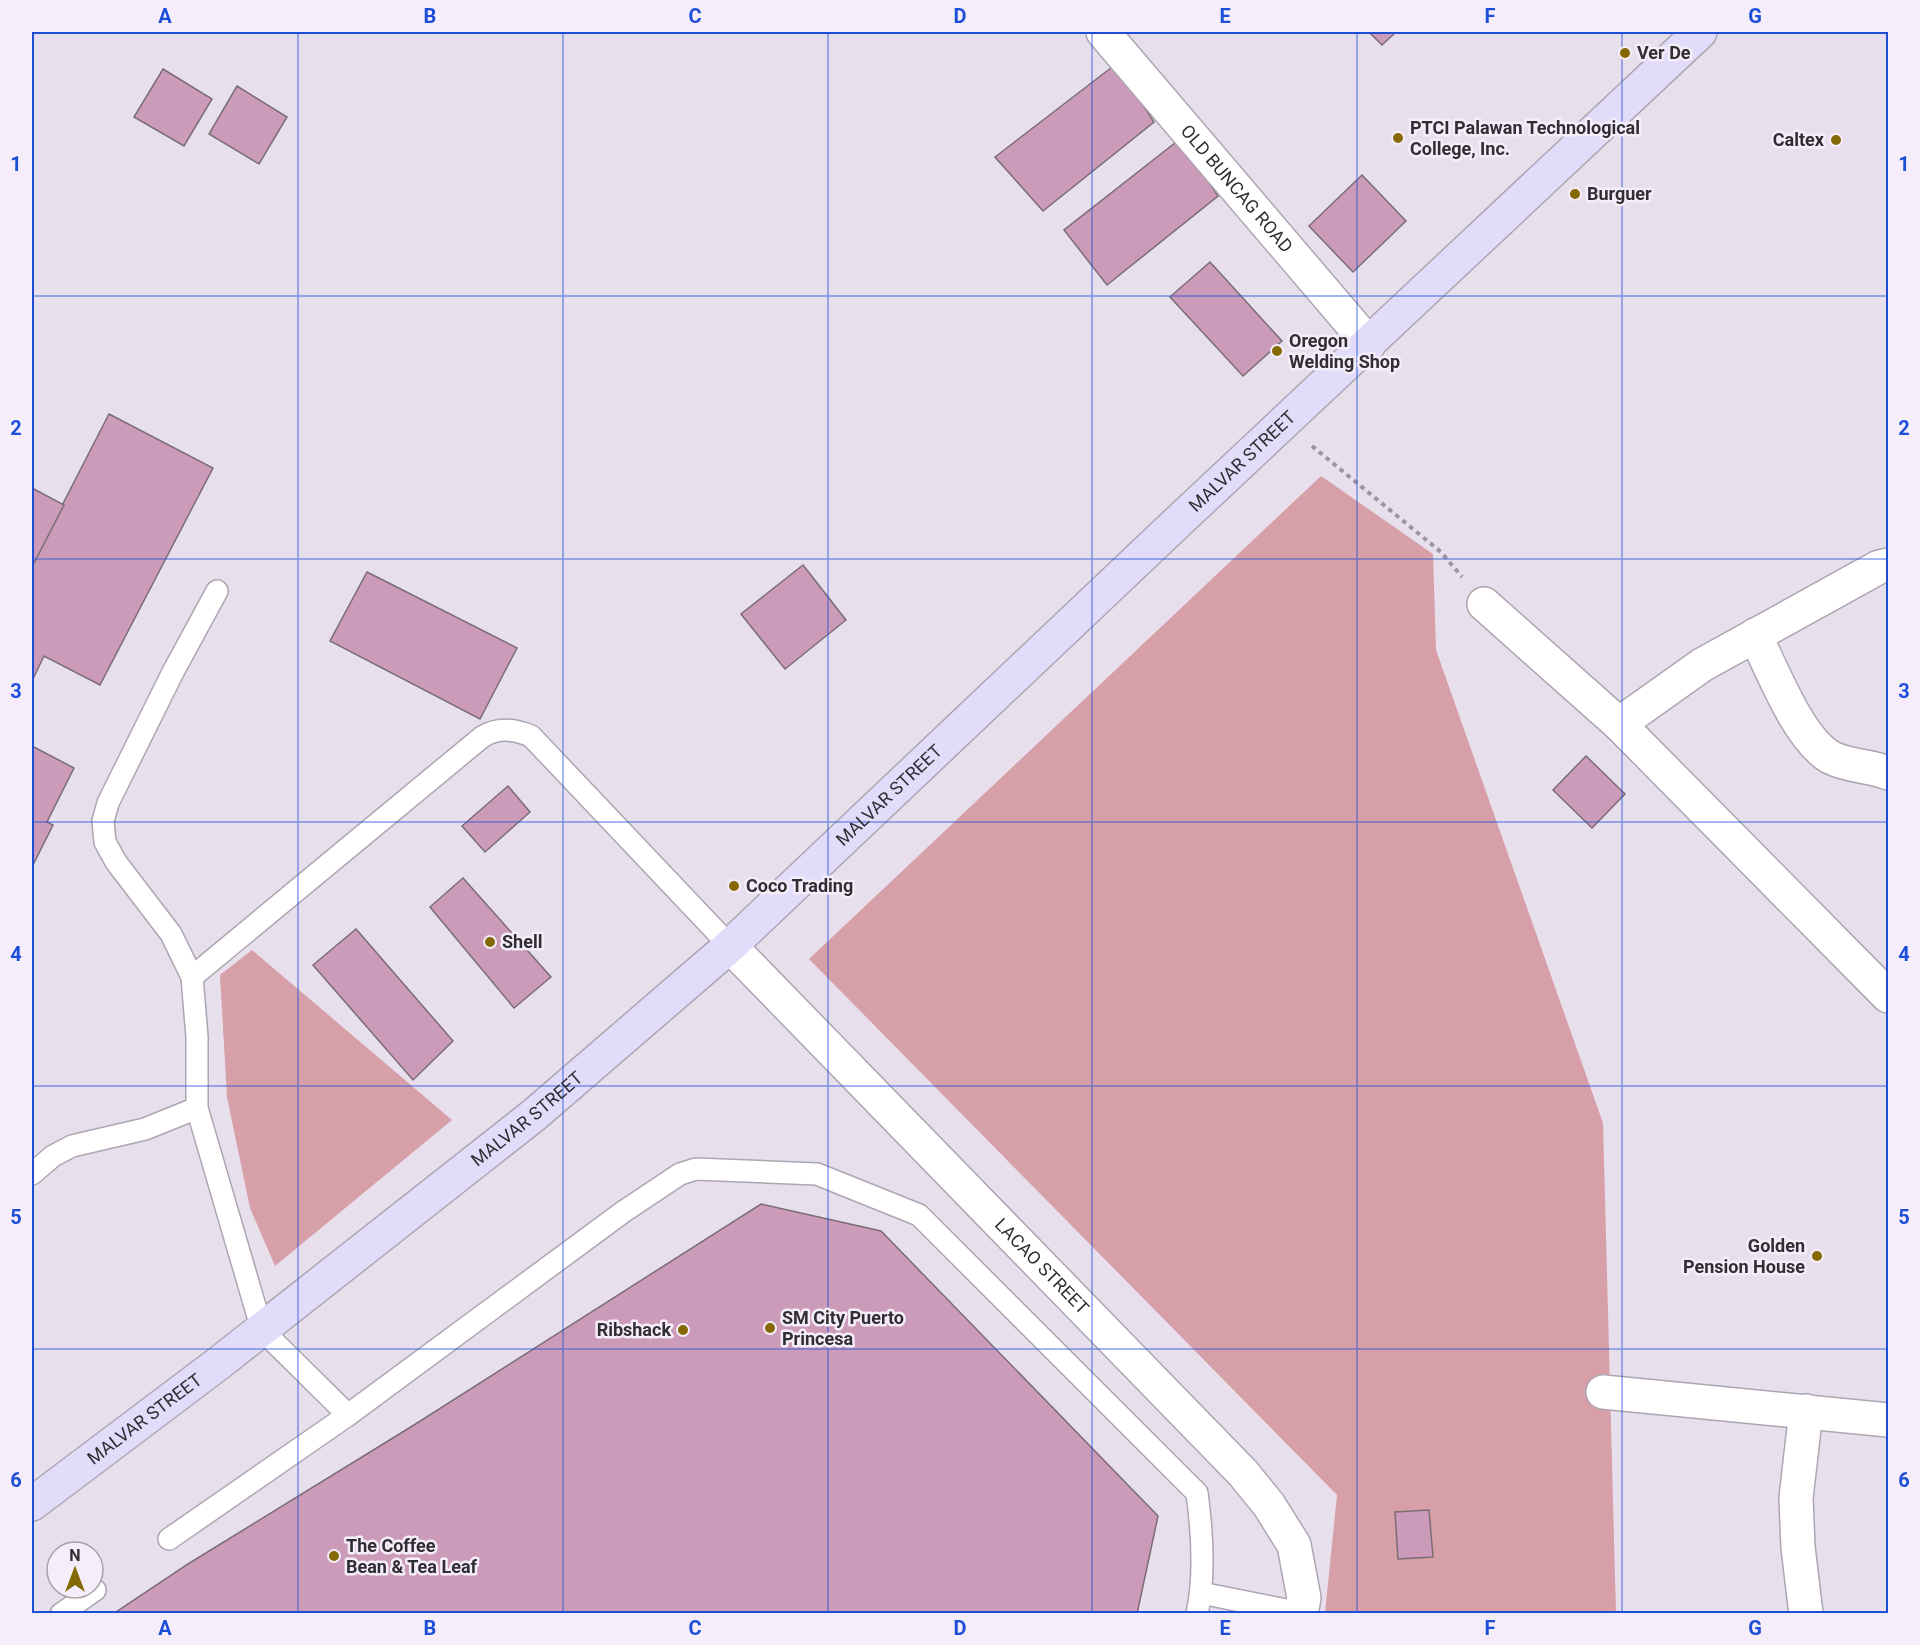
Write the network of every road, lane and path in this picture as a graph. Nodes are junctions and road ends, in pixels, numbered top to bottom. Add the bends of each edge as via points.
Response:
1 (1104, 32) edge
2 (1689, 35) edge
3 (1369, 344) junction
4 (1283, 423) junction
5 (1888, 565) edge
6 (217, 591) dead end
7 (1484, 604) joint
8 (1755, 635) junction
9 (1619, 724) junction
10 (1888, 773) edge
11 (730, 946) junction
12 (192, 977) junction
13 (1888, 996) edge
14 (197, 1108) junction
15 (32, 1174) edge
16 (262, 1330) junction
17 (1603, 1392) dead end
18 (1806, 1411) junction
19 (348, 1415) junction
20 (1888, 1420) edge
21 (32, 1504) edge
22 (169, 1539) dead end
23 (1202, 1593) junction
24 (81, 1600) edge
25 (1301, 1613) edge
26 (61, 1614) edge
27 (1197, 1614) edge
28 (1806, 1614) edge

1 - 3 street, OLD BUNCAG ROAD
2 - 3 main road, MALVAR STREET
3 - 4 main road, MALVAR STREET
4 - 7 path via 1441,552
4 - 11 main road, MALVAR STREET
5 - 8 street
6 - 12 lane via 108,803 103,821 105,842 116,862 171,934
7 - 9 street
8 - 9 street via 1702,665
8 - 10 street via 1799,724 1815,744 1848,765
9 - 13 street
11 - 12 lane via 539,743 521,732 498,730 482,737
11 - 16 main road, MALVAR STREET via 534,1115
11 - 25 street, LACAO STREET via 1243,1473 1294,1545 1304,1598
12 - 14 lane
14 - 15 lane via 144,1129 72,1146
14 - 16 lane
16 - 19 lane
16 - 21 main road, MALVAR STREET
17 - 18 street
18 - 20 street
18 - 28 street via 1796,1498
19 - 22 lane
19 - 23 lane via 680,1174 696,1169 817,1174 919,1215 1197,1493 1202,1527
23 - 25 lane
23 - 27 lane
24 - 26 lane

